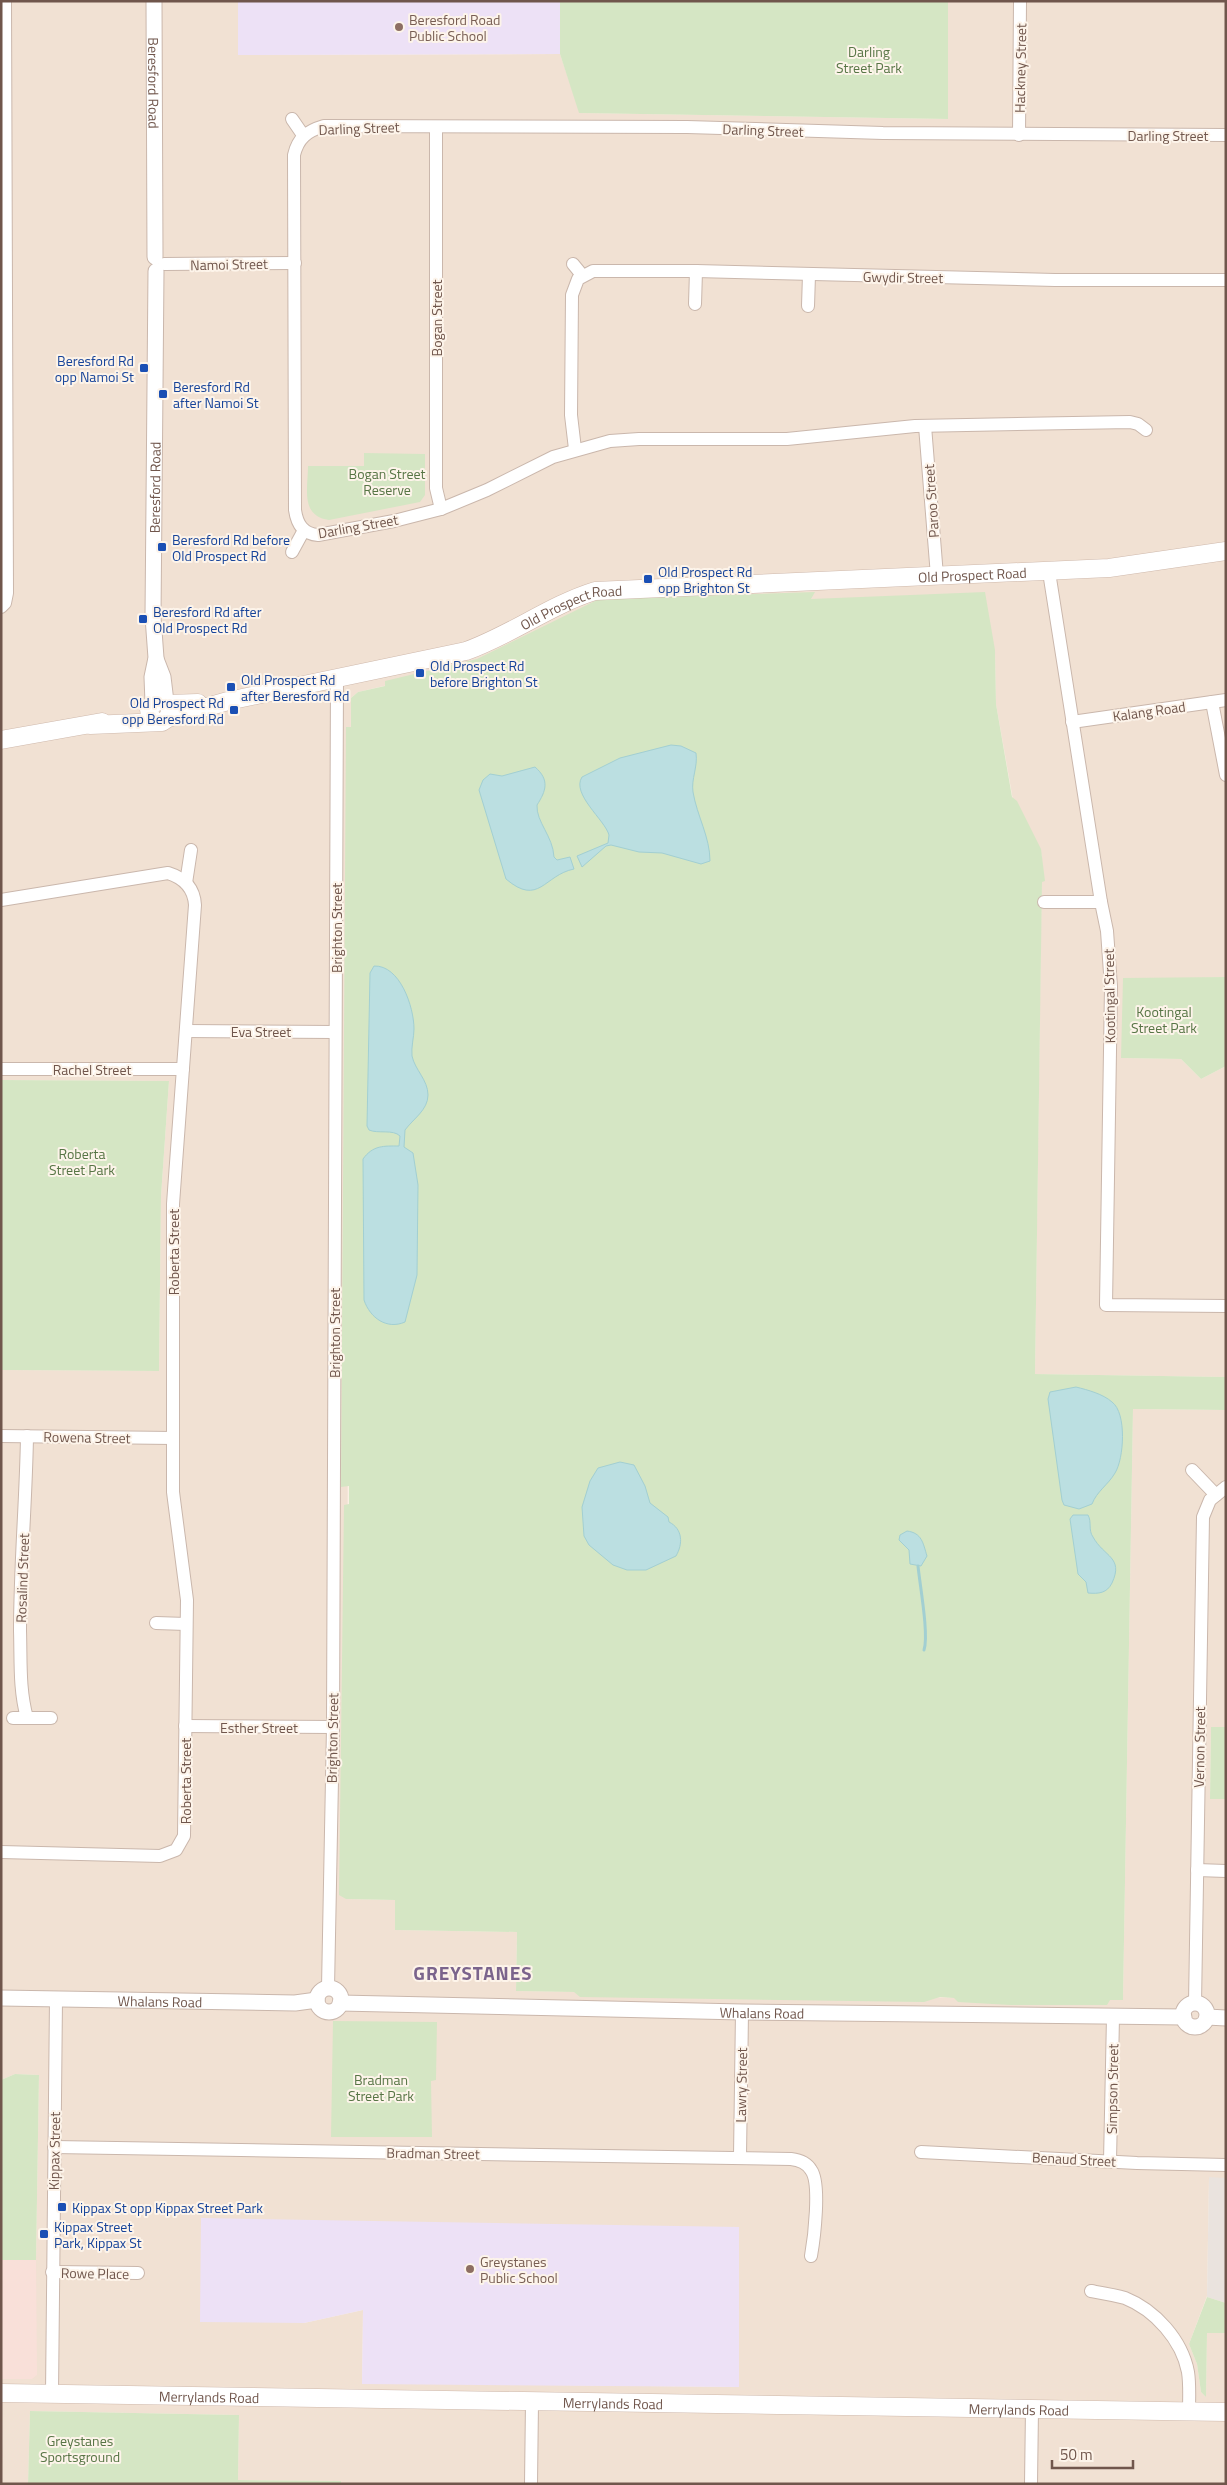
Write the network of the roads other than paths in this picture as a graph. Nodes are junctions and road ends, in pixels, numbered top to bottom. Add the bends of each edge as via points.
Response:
1 (6, 1) edge
2 (154, 1) edge
3 (1020, 1) edge
4 (292, 119) dead end
5 (436, 127) junction
6 (303, 135) junction
7 (1019, 135) junction
8 (1226, 135) edge
9 (295, 263) junction
10 (158, 264) junction
11 (573, 264) dead end
12 (696, 271) junction
13 (809, 274) junction
14 (582, 275) junction
15 (1226, 280) edge
16 (4, 282) edge
17 (695, 304) dead end
18 (808, 306) dead end
19 (925, 426) junction
20 (1146, 430) dead end
21 (576, 449) junction
22 (441, 509) junction
23 (304, 530) junction
24 (1226, 551) edge
25 (292, 552) dead end
26 (1049, 572) junction
27 (937, 576) junction
28 (3, 609) edge
29 (337, 678) junction
30 (1226, 700) edge
31 (1212, 702) junction
32 (160, 710) junction
33 (1072, 722) junction
34 (1, 740) edge
35 (1226, 775) edge
36 (191, 850) dead end
37 (186, 883) junction
38 (1, 900) edge
39 (1044, 902) dead end
40 (1101, 902) junction
41 (186, 1031) junction
42 (335, 1032) junction
43 (1, 1069) edge
44 (183, 1069) junction
45 (1226, 1306) edge
46 (1, 1436) edge
47 (27, 1436) junction
48 (173, 1438) junction
49 (1192, 1470) dead end
50 (1221, 1491) edge
51 (156, 1624) dead end
52 (186, 1624) junction
53 (13, 1718) dead end
54 (27, 1718) junction
55 (51, 1718) dead end
56 (185, 1726) junction
57 (332, 1727) junction
58 (1, 1852) edge
59 (1198, 1870) junction
60 (1226, 1871) edge
61 (328, 1988) junction
62 (1, 1998) edge
63 (56, 1999) junction
64 (317, 2000) junction
65 (340, 2003) junction
66 (1195, 2004) junction
67 (742, 2012) junction
68 (1113, 2017) junction
69 (1184, 2017) junction
70 (1207, 2017) junction
71 (1226, 2018) edge
72 (54, 2146) junction
73 (922, 2152) dead end
74 (740, 2157) junction
75 (1110, 2161) junction
76 (1226, 2164) edge
77 (811, 2256) dead end
78 (52, 2272) junction
79 (138, 2273) dead end
80 (1090, 2291) dead end
81 (1, 2393) edge
82 (52, 2394) junction
83 (532, 2402) junction
84 (1032, 2409) junction
85 (1189, 2411) junction
86 (1226, 2412) edge
87 (531, 2484) edge
88 (1031, 2484) edge

1 - 16 street
2 - 10 street, Beresford Road
3 - 7 street, Hackney Street
4 - 6 street, Darling Street
5 - 6 street, Darling Street via 324,126
5 - 7 street, Darling Street via 687,127
5 - 22 street, Bogan Street via 436,488
6 - 9 street, Darling Street via 294,155
7 - 8 street, Darling Street
9 - 10 street, Namoi Street
9 - 23 street, Darling Street via 295,510
10 - 32 street, Beresford Road via 153,617 156,658 152,677
11 - 14 street
12 - 13 street, Gwydir Street
12 - 14 street, Gwydir Street via 600,270
12 - 17 street
13 - 15 street, Gwydir Street
13 - 18 street
14 - 21 street via 575,283 572,295 571,415
16 - 28 street via 7,593
19 - 20 street, Darling Street via 1130,422
19 - 21 street, Darling Street via 781,439 626,440
19 - 27 street, Paroo Street
21 - 22 street, Darling Street
22 - 23 street, Darling Street via 318,535
23 - 25 street, Darling Street
24 - 26 main road, Old Prospect Road via 1132,566
26 - 27 main road, Old Prospect Road
26 - 33 street, Kootingal Street
27 - 29 main road, Old Prospect Road via 595,591 466,651
29 - 32 main road, Old Prospect Road via 228,701
29 - 42 street, Brighton Street
30 - 31 street, Kalang Road
31 - 33 street, Kalang Road
31 - 35 street
32 - 34 main road, Old Prospect Road via 90,726
33 - 40 street, Kootingal Street
36 - 37 street, Roberta Street
37 - 38 street via 174,875 161,873
37 - 41 street, Roberta Street via 195,905
39 - 40 street
40 - 45 street, Kootingal Street via 1108,931 1111,987 1106,1305
41 - 42 street, Eva Street
41 - 44 street, Roberta Street
42 - 57 street, Brighton Street
43 - 44 street, Rachel Street
44 - 48 street, Roberta Street via 173,1204
46 - 47 street, Rowena Street
47 - 48 street, Rowena Street
47 - 54 street, Rosalind Street via 20,1618 21,1695
48 - 52 street, Roberta Street via 172,1492 187,1594
49 - 50 street, Vernon Street
50 - 59 street, Vernon Street via 1207,1505 1203,1517
51 - 52 street
52 - 56 street, Roberta Street
53 - 54 street
54 - 55 street
56 - 57 street, Esther Street
56 - 58 street, Roberta Street via 185,1830 183,1842 176,1850 160,1856
57 - 61 street, Brighton Street
59 - 60 street
59 - 66 street, Vernon Street
61 - 64 street
61 - 65 street via 338,1994
62 - 63 street, Whalans Road
63 - 64 street, Whalans Road via 295,2003
63 - 72 street, Kippax Street
64 - 65 street via 320,2009 327,2012 334,2011
65 - 67 street, Whalans Road
66 - 69 street via 1187,2007
66 - 70 street via 1204,2008
67 - 68 street, Whalans Road
67 - 74 street, Lawry Street
68 - 69 street, Whalans Road
68 - 75 street, Simpson Street
69 - 70 street via 1189,2025 1196,2027
70 - 71 street
72 - 74 street, Bradman Street
72 - 78 street, Kippax Street
73 - 75 street, Benaud Street
74 - 77 street, Bradman Street via 791,2159 812,2165 815,2232
75 - 76 street, Benaud Street
78 - 79 street, Rowe Place
78 - 82 street, Kippax Street
80 - 85 street via 1124,2298 1141,2306 1166,2329 1182,2353 1188,2372
81 - 82 main road, Merrylands Road
82 - 83 main road, Merrylands Road
83 - 84 main road, Merrylands Road
83 - 87 street
84 - 85 main road, Merrylands Road
84 - 88 street
85 - 86 main road, Merrylands Road

